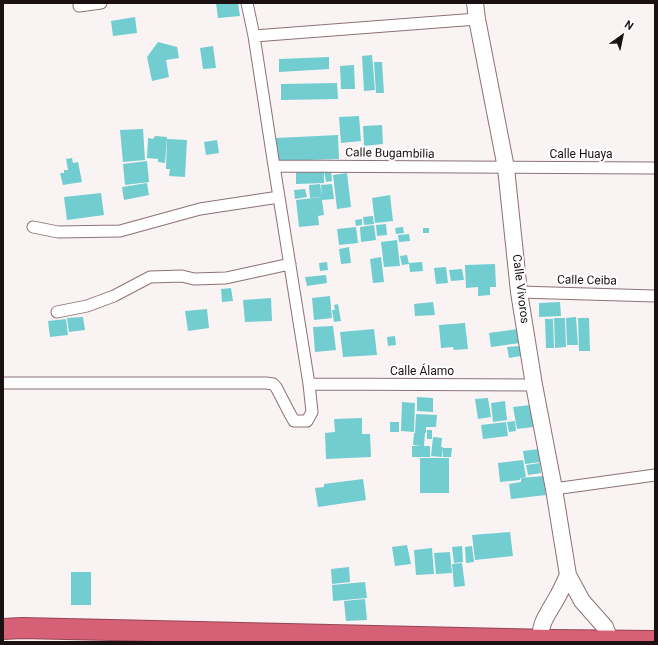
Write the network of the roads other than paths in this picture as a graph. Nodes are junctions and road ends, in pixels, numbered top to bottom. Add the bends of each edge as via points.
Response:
1 (101, 3) edge
2 (247, 3) edge
3 (475, 3) edge
4 (79, 6) dead end
5 (477, 19) junction
6 (254, 36) junction
7 (274, 166) junction
8 (506, 168) junction
9 (655, 168) edge
10 (279, 197) junction
11 (33, 227) dead end
12 (290, 264) junction
13 (519, 292) junction
14 (655, 296) edge
15 (57, 312) dead end
16 (3, 383) edge
17 (309, 384) junction
18 (534, 385) junction
19 (655, 475) edge
20 (554, 489) junction
21 (568, 575) junction
22 (3, 629) edge
23 (540, 641) edge
24 (611, 641) edge
25 (655, 641) edge

1 - 4 street
2 - 6 street
3 - 5 street, Calle Vivoros
5 - 6 street
5 - 8 street, Calle Vivoros
6 - 7 street
7 - 8 street, Calle Bugambilia
7 - 10 street
8 - 9 street, Calle Huaya
8 - 13 street, Calle Vivoros
10 - 11 street via 200,209 120,231 58,232
10 - 12 street
12 - 15 street via 226,278 150,277 114,296 87,306
12 - 17 street
13 - 14 street, Calle Ceiba
13 - 18 street, Calle Vivoros
16 - 17 street via 266,382 276,387 294,422 307,421 312,412
17 - 18 street, Calle Álamo
18 - 20 street, Calle Vivoros
19 - 20 street
20 - 21 street, Calle Vivoros
21 - 23 street via 545,618
21 - 24 street, Calle Vivoros via 582,601 605,627
22 - 23 highway
23 - 24 highway
24 - 25 highway

